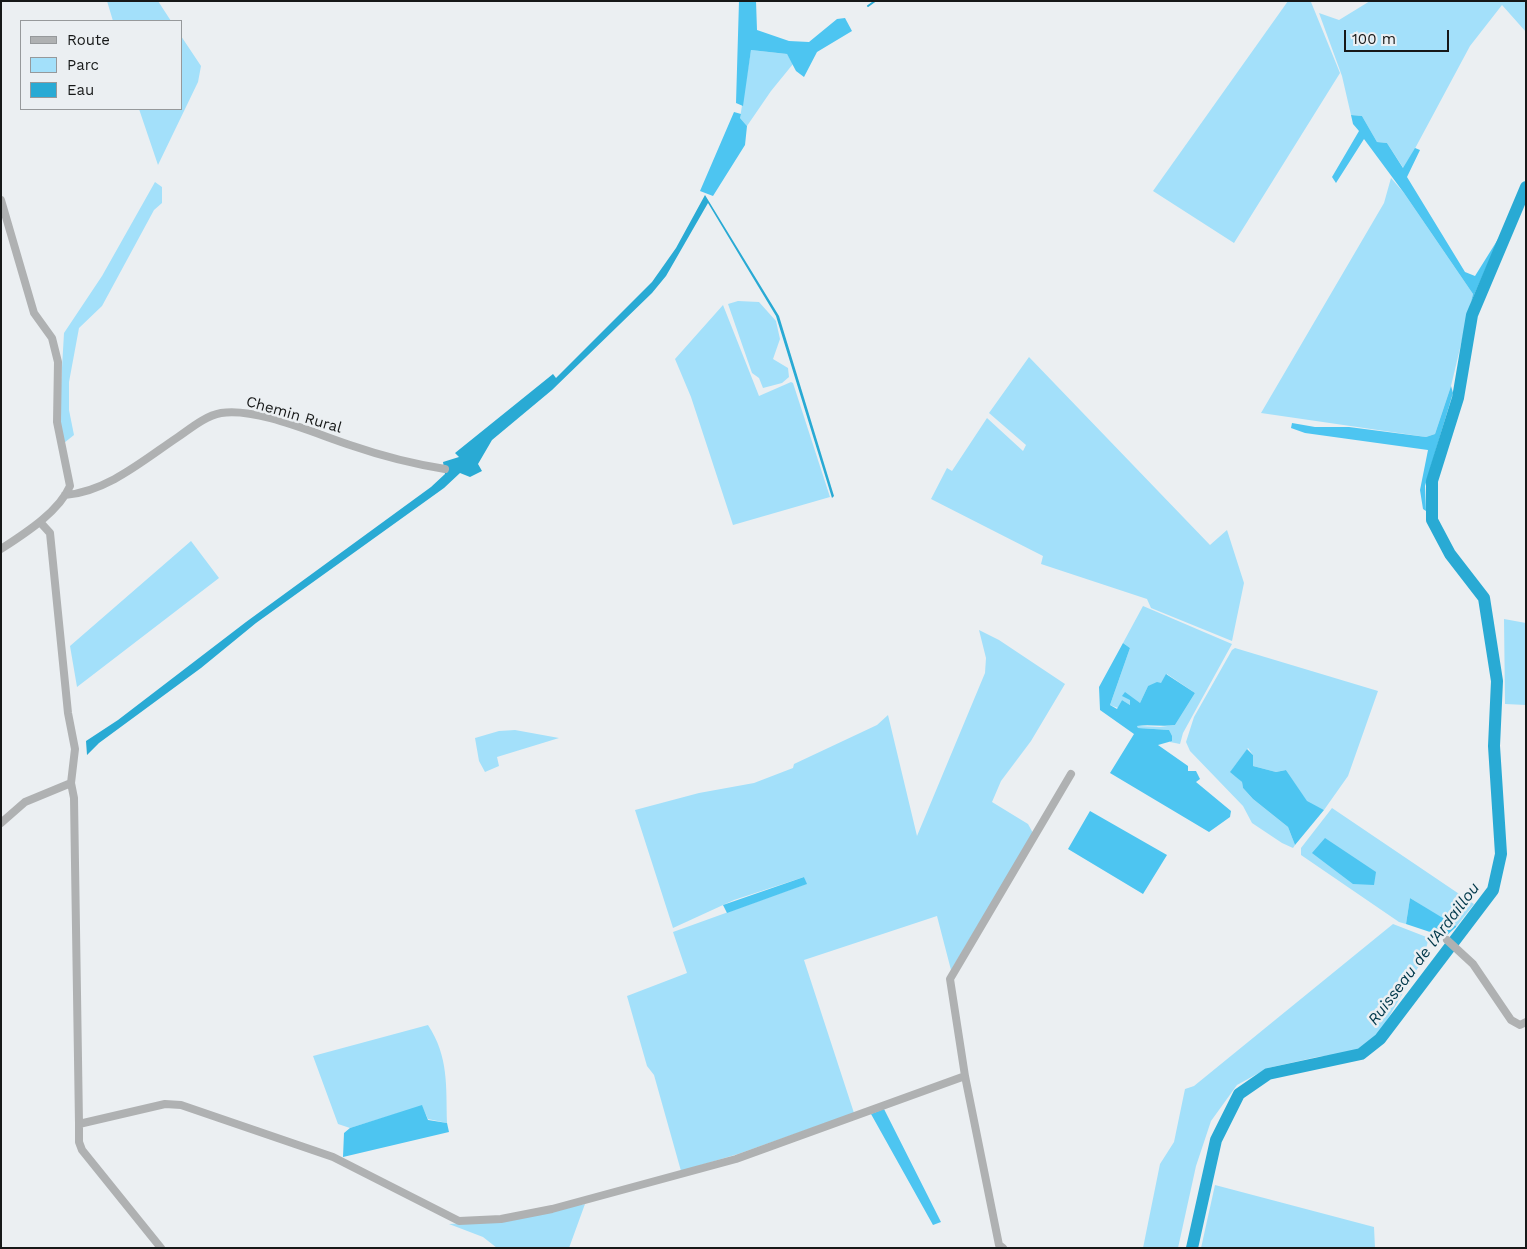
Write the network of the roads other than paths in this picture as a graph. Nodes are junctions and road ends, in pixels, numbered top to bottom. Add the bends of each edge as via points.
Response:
1 (1, 200) edge
2 (445, 468) dead end
3 (65, 495) junction
4 (40, 522) junction
5 (1, 549) edge
6 (1070, 774) dead end
7 (72, 783) junction
8 (1, 823) edge
9 (1447, 940) dead end
10 (1526, 1022) edge
11 (965, 1076) junction
12 (79, 1124) junction
13 (161, 1248) edge
14 (1003, 1248) edge

1 - 3 street via 34,313 52,338 58,362 57,422 70,481
2 - 3 street, Chemin Rural via 354,447 241,412 220,414 201,421 116,477 83,494
3 - 4 street
4 - 5 street
4 - 7 street via 50,533 68,713 75,749
6 - 11 street via 950,979
7 - 8 street via 25,802
7 - 12 street via 78,915
9 - 10 street via 1473,964 1511,1020 1520,1025
11 - 12 street via 736,1159 501,1220 459,1221 333,1157 181,1105 164,1104
11 - 14 street via 999,1244
12 - 13 street via 82,1150

